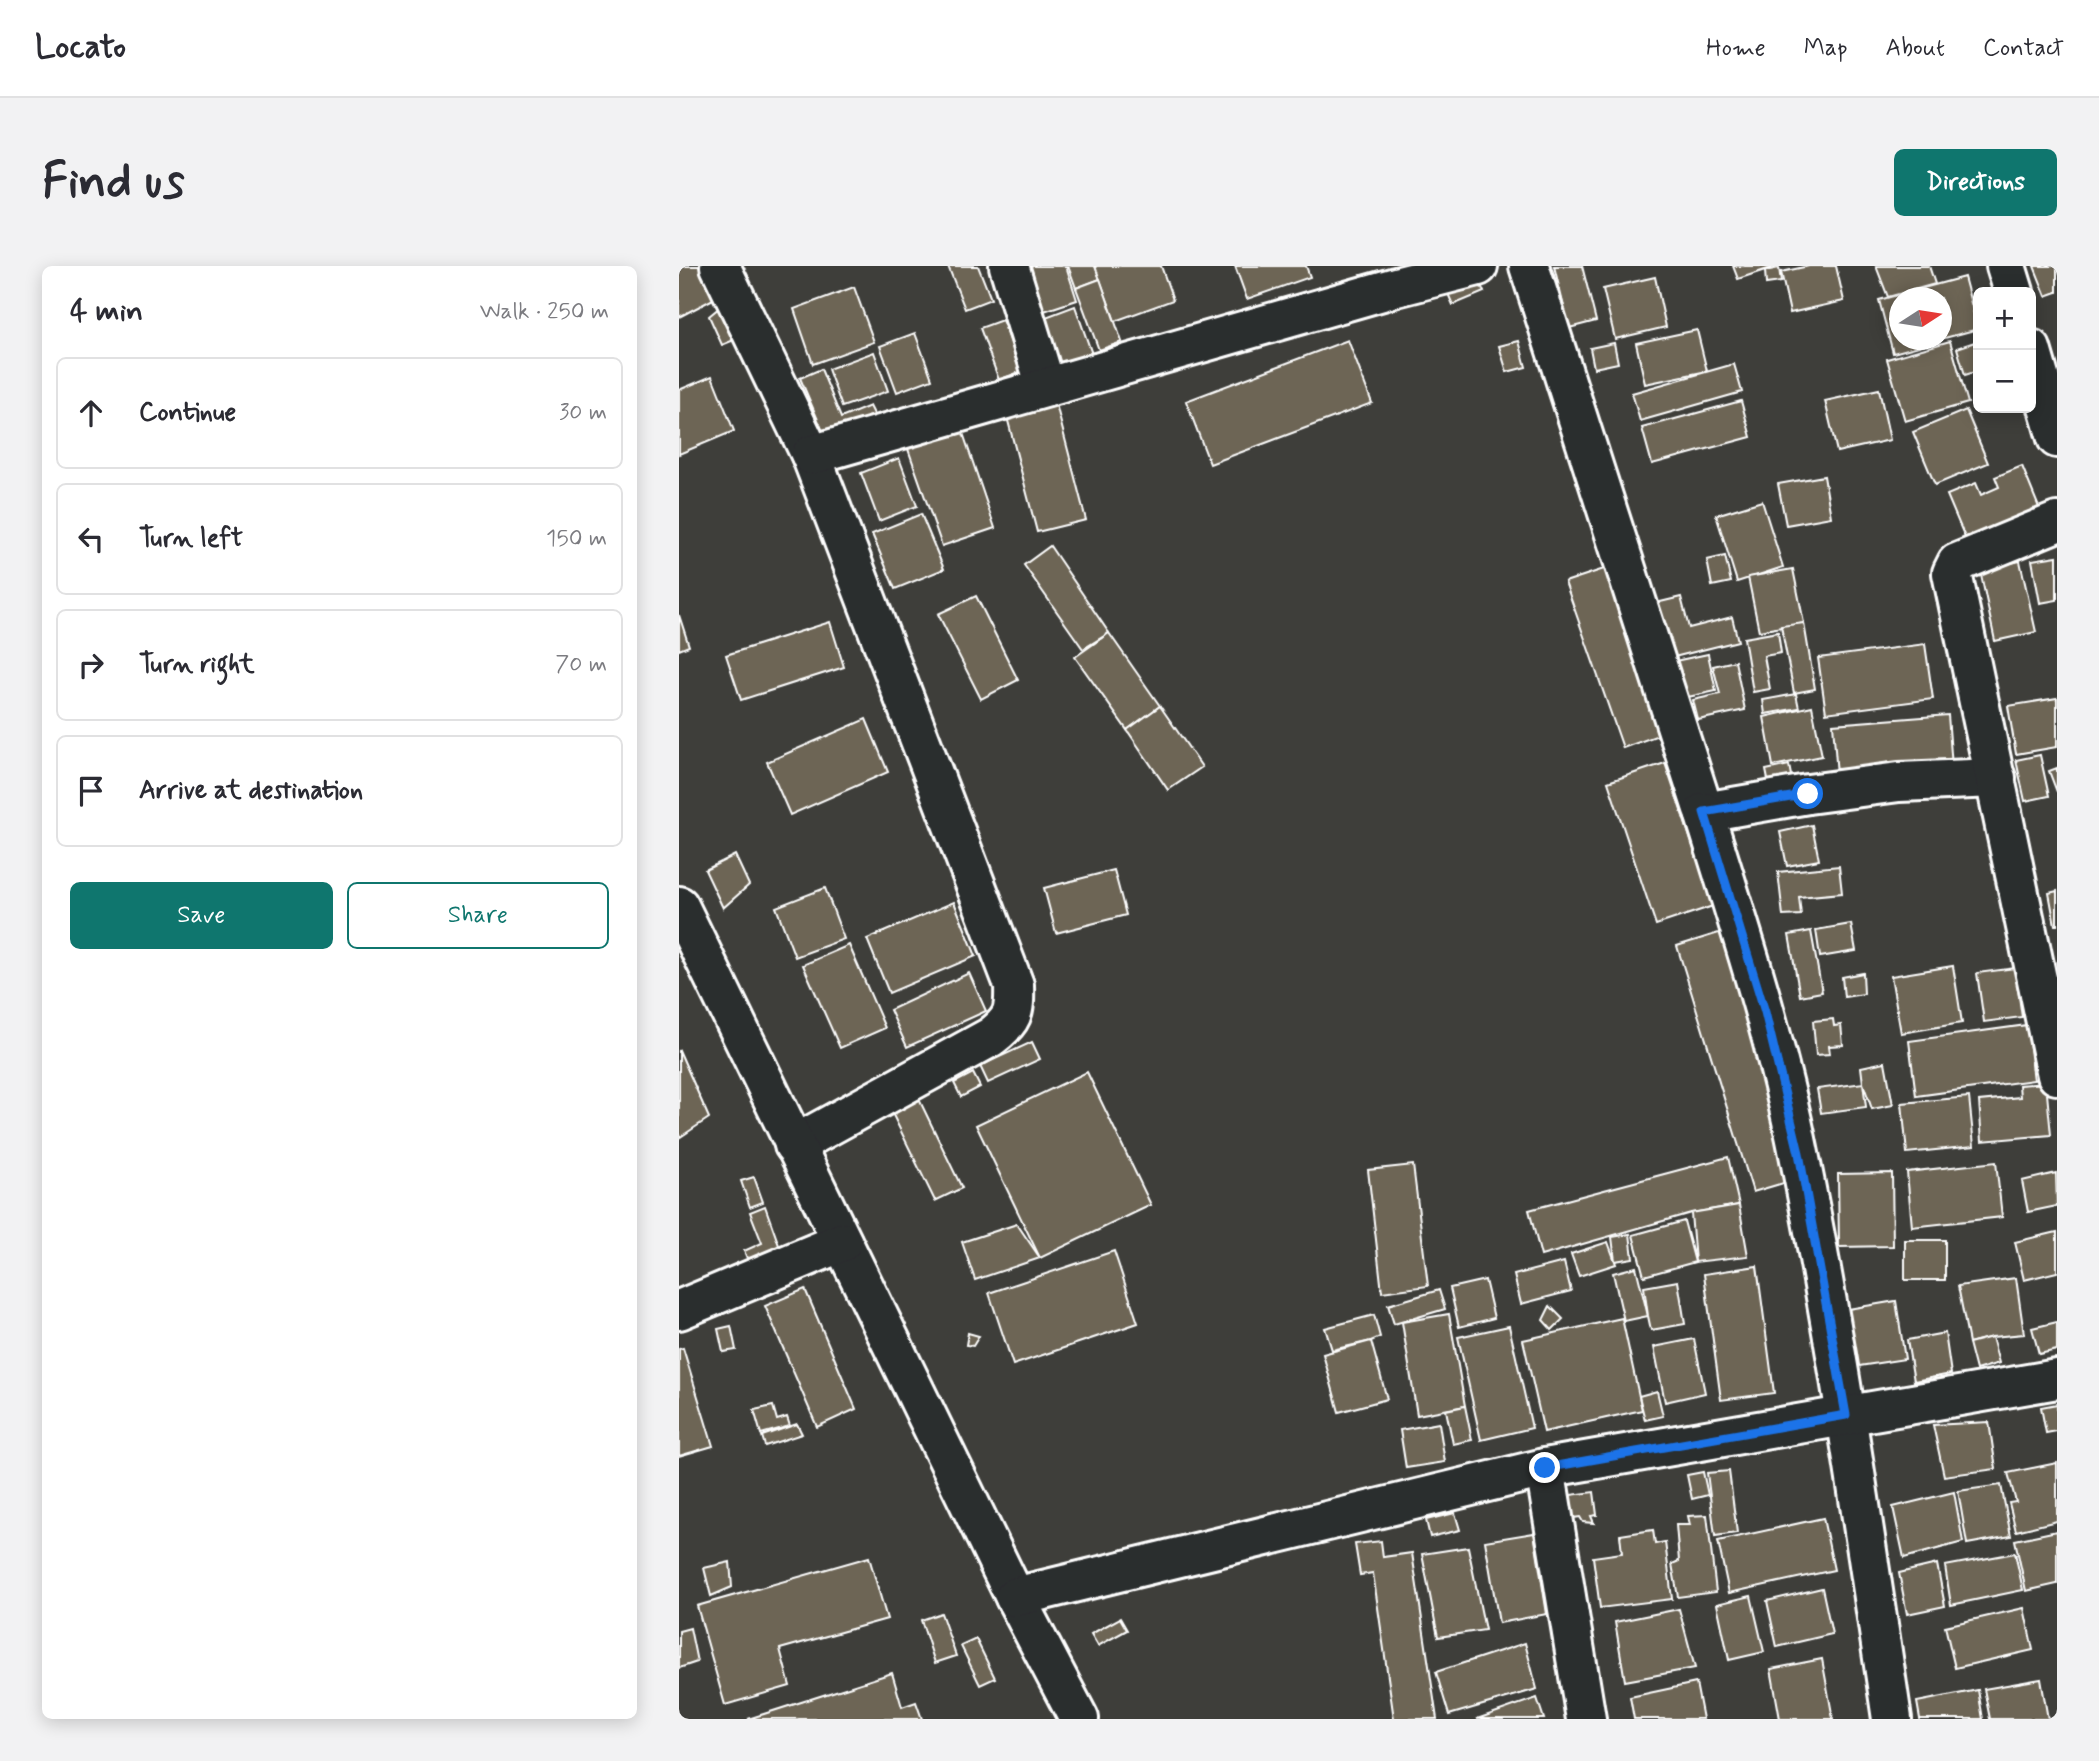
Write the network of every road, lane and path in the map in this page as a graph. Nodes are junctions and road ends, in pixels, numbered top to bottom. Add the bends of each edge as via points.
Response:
1 (720, 266) edge
2 (1009, 266) edge
3 (1478, 266) edge
4 (1528, 266) edge
5 (2006, 266) edge
6 (2012, 287) edge
7 (2031, 350) edge
8 (1046, 387) junction
9 (2057, 438) edge
10 (811, 455) junction
11 (2057, 522) edge
12 (1996, 778) junction
13 (1704, 812) junction
14 (679, 906) edge
15 (2048, 992) edge
16 (2057, 1075) edge
17 (794, 1144) junction
18 (842, 1241) junction
19 (679, 1310) edge
20 (2057, 1379) edge
21 (1846, 1415) junction
22 (1545, 1468) junction
23 (1015, 1597) junction
24 (1079, 1719) edge
25 (1586, 1719) edge
26 (1892, 1719) edge

1 - 10 street
2 - 8 street
3 - 8 street
4 - 13 street
5 - 6 street
7 - 9 street
8 - 10 street
10 - 17 street via 1014,985 1015,1009 1007,1024 991,1037
11 - 12 street via 1957,563 1952,573
12 - 13 street via 1899,782
12 - 15 street
13 - 21 street via 1765,1012 1799,1153
14 - 17 street
15 - 16 street
17 - 18 street
18 - 19 street
18 - 23 street
20 - 21 street
21 - 22 street
21 - 26 street
22 - 23 street
22 - 25 street
23 - 24 street

